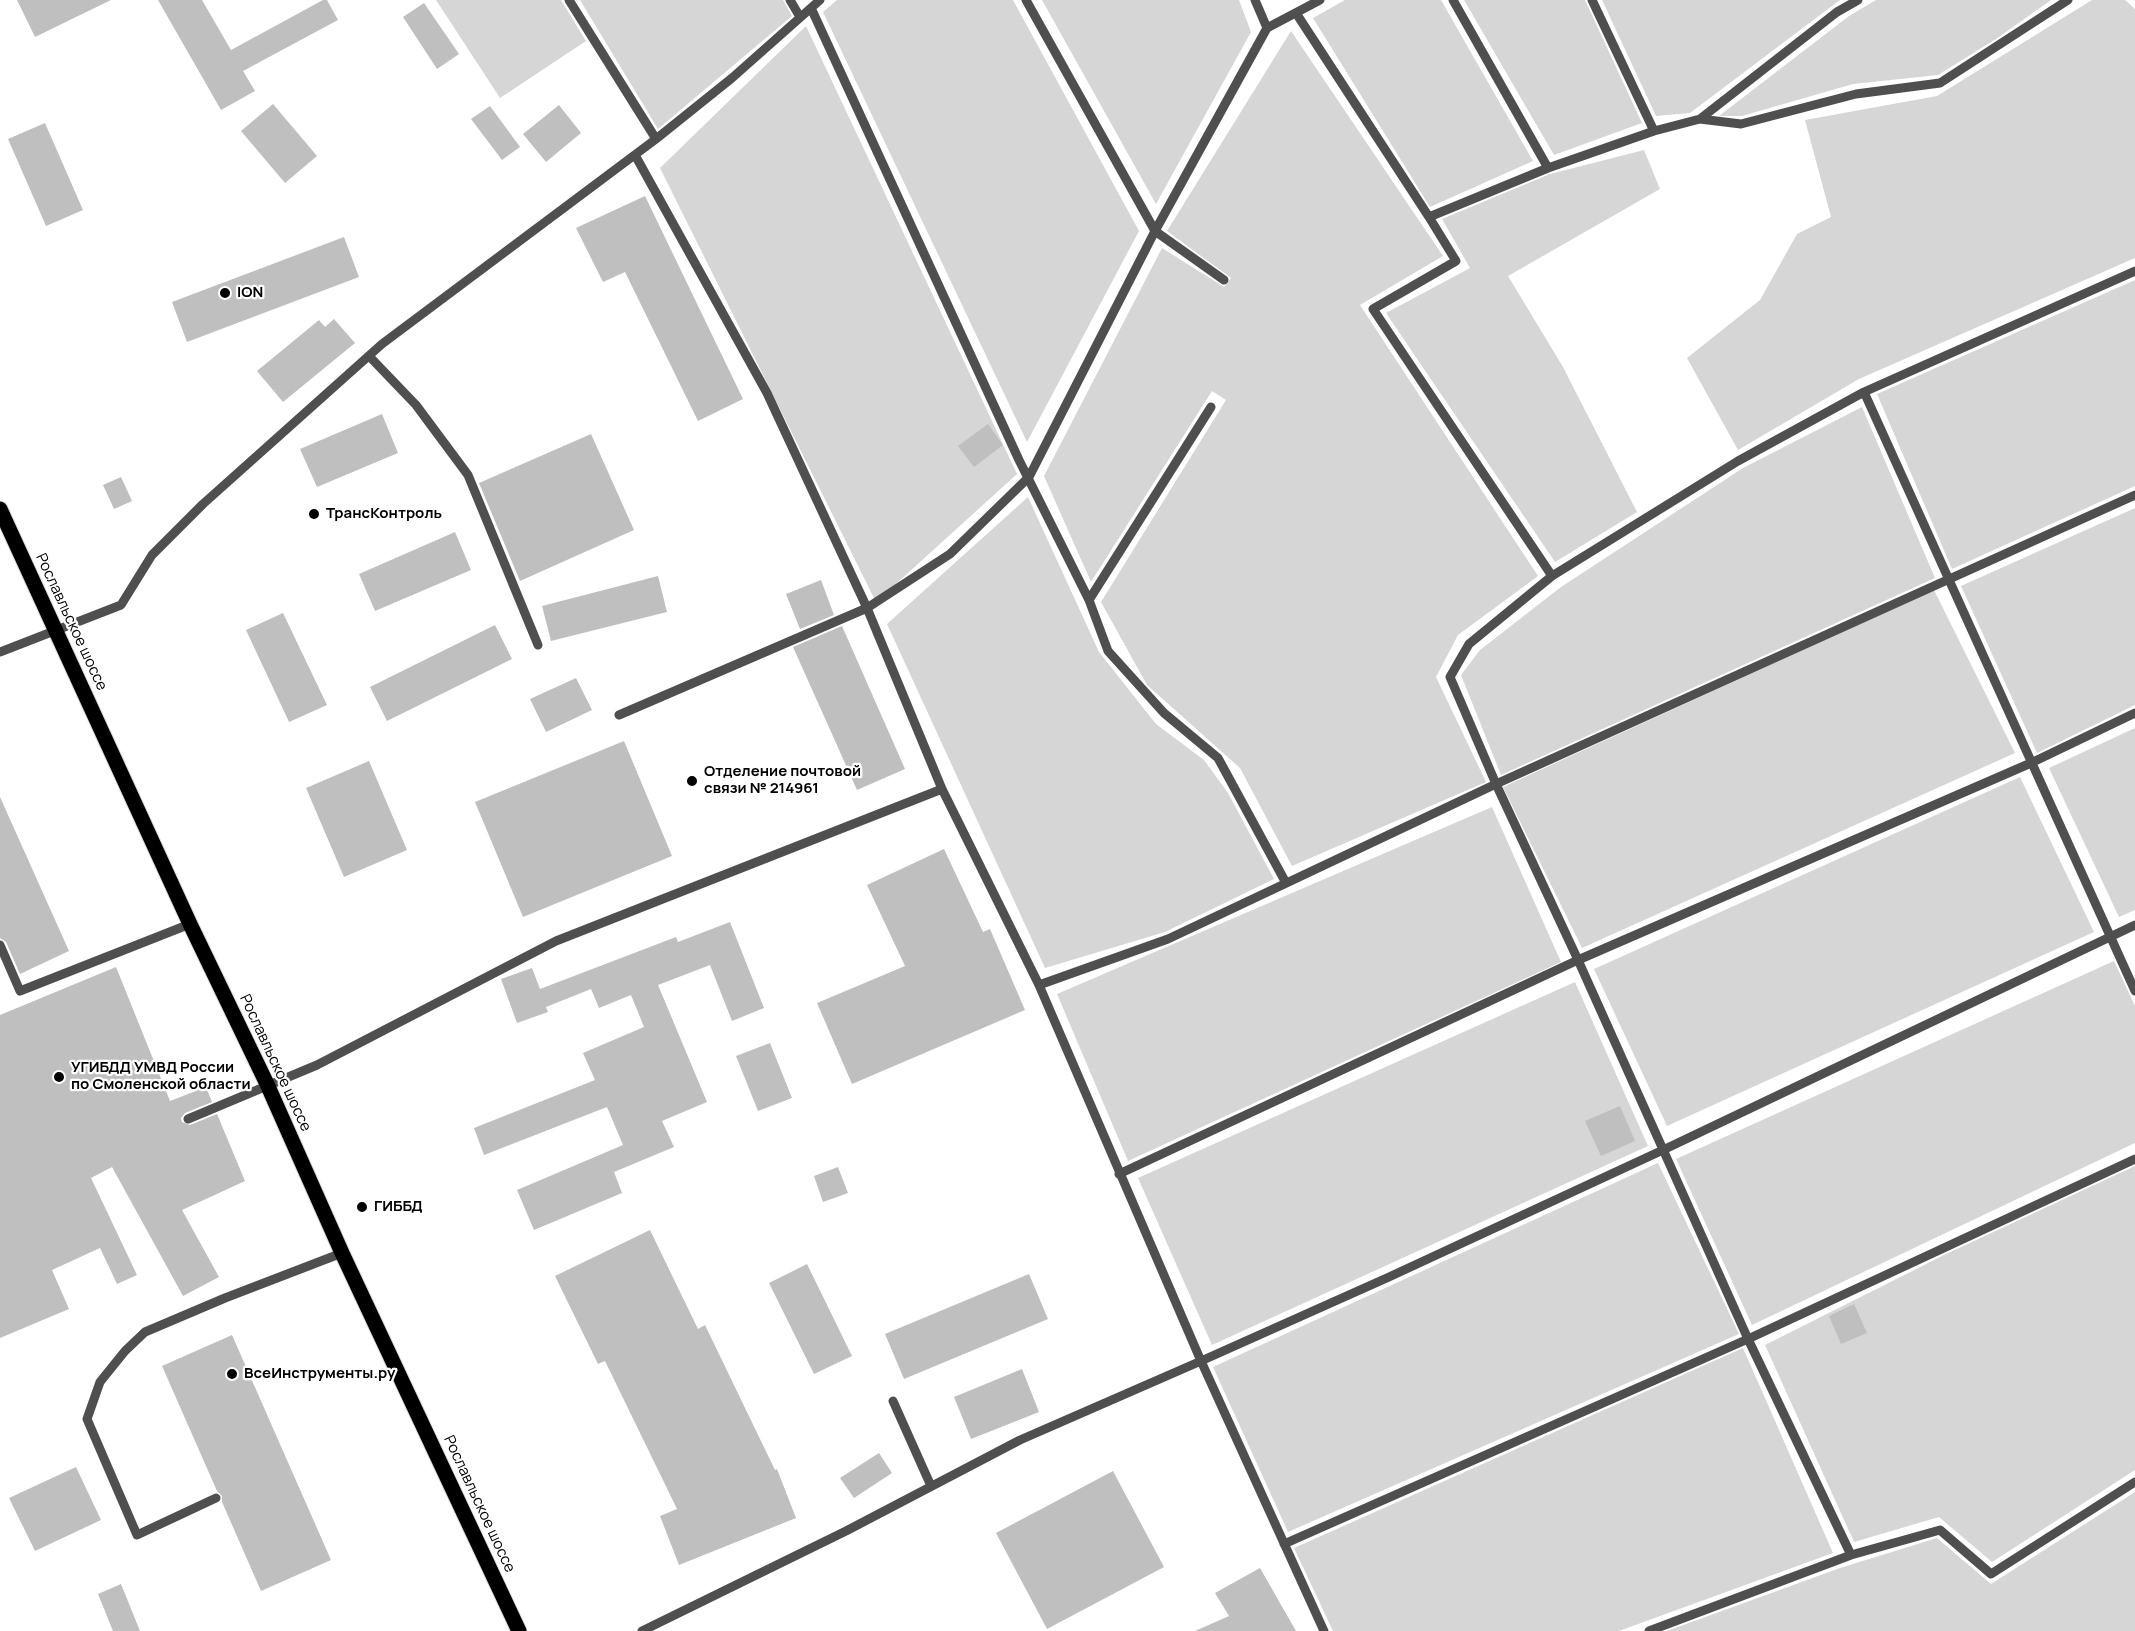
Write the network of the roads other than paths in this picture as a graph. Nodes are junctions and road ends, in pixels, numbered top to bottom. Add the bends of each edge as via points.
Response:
1 (569, 0) edge
2 (790, 0) edge
3 (820, 0) edge
4 (1026, 0) edge
5 (1255, 0) edge
6 (1320, 0) edge
7 (1453, 0) edge
8 (1592, 0) edge
9 (1858, 0) edge
10 (2068, 0) edge
11 (811, 8) junction
12 (1296, 13) junction
13 (800, 17) junction
14 (1267, 28) junction
15 (1700, 119) junction
16 (1654, 131) junction
17 (656, 140) junction
18 (635, 155) junction
19 (1548, 168) junction
20 (1429, 217) junction
21 (1155, 231) junction
22 (2135, 271) edge
23 (1224, 280) dead end
24 (369, 356) junction
25 (1864, 392) junction
26 (1211, 407) dead end
27 (1029, 477) junction
28 (2135, 495) edge
29 (0, 509) edge
30 (1552, 576) junction
31 (1949, 580) junction
32 (1089, 600) junction
33 (867, 608) junction
34 (56, 631) junction
35 (538, 645) dead end
36 (0, 652) edge
37 (2135, 713) edge
38 (619, 715) dead end
39 (2031, 763) junction
40 (1496, 784) junction
41 (942, 789) junction
42 (1286, 883) junction
43 (190, 924) junction
44 (2135, 925) edge
45 (2109, 936) junction
46 (0, 945) edge
47 (1578, 960) junction
48 (1039, 985) junction
49 (2135, 991) edge
50 (267, 1084) junction
51 (188, 1119) dead end
52 (1663, 1150) junction
53 (2135, 1159) edge
54 (1119, 1174) junction
55 (342, 1253) junction
56 (1748, 1339) junction
57 (1202, 1361) junction
58 (893, 1401) dead end
59 (2135, 1482) edge
60 (931, 1486) junction
61 (216, 1498) dead end
62 (1284, 1544) junction
63 (1851, 1555) junction
64 (519, 1631) edge
65 (642, 1631) edge
66 (1323, 1631) edge
67 (1648, 1631) edge

1 - 17 lane
2 - 13 lane
3 - 11 lane
4 - 21 lane
5 - 14 lane
6 - 12 lane
7 - 19 lane
8 - 16 lane
9 - 15 lane via 1837,12
10 - 15 lane via 1940,83 1856,94 1741,124
11 - 13 lane
11 - 27 lane
12 - 14 lane
12 - 20 lane
13 - 17 lane
14 - 21 lane
15 - 16 lane
16 - 19 lane
17 - 18 lane
18 - 24 lane
18 - 33 lane via 767,393
19 - 20 lane
20 - 30 lane via 1456,261 1373,309
21 - 23 lane
21 - 27 lane
22 - 25 lane
24 - 34 lane via 188,518 152,555 121,605
24 - 35 lane via 416,405 468,475
25 - 30 lane via 1738,461
25 - 31 lane
26 - 32 lane
27 - 32 lane
27 - 33 lane via 950,554
28 - 31 lane
29 - 34 main road, Рославльское шоссе
30 - 40 lane via 1468,644 1450,677
31 - 39 lane
31 - 40 lane
32 - 42 lane via 1108,651 1164,713 1218,758
33 - 38 lane
33 - 41 lane
34 - 36 lane
34 - 43 main road, Рославльское шоссе
37 - 39 lane
39 - 45 lane
39 - 47 lane
40 - 42 lane
40 - 47 lane
41 - 48 lane
41 - 50 lane via 556,941 316,1065
42 - 48 lane via 1168,939
43 - 46 lane via 20,991
43 - 50 main road, Рославльское шоссе
44 - 45 lane
45 - 49 lane
45 - 52 lane
47 - 52 lane
47 - 54 lane
48 - 54 lane
50 - 51 lane
50 - 55 main road, Рославльское шоссе
52 - 56 lane
52 - 57 lane
53 - 56 lane
54 - 57 lane
55 - 61 lane via 145,1332 100,1382 87,1419 137,1535
55 - 64 main road, Рославльское шоссе
56 - 62 lane
56 - 63 lane
57 - 60 lane via 1020,1440
57 - 62 lane
58 - 60 lane
59 - 63 lane via 1991,1574 1940,1530
60 - 65 lane
62 - 66 lane
63 - 67 lane

